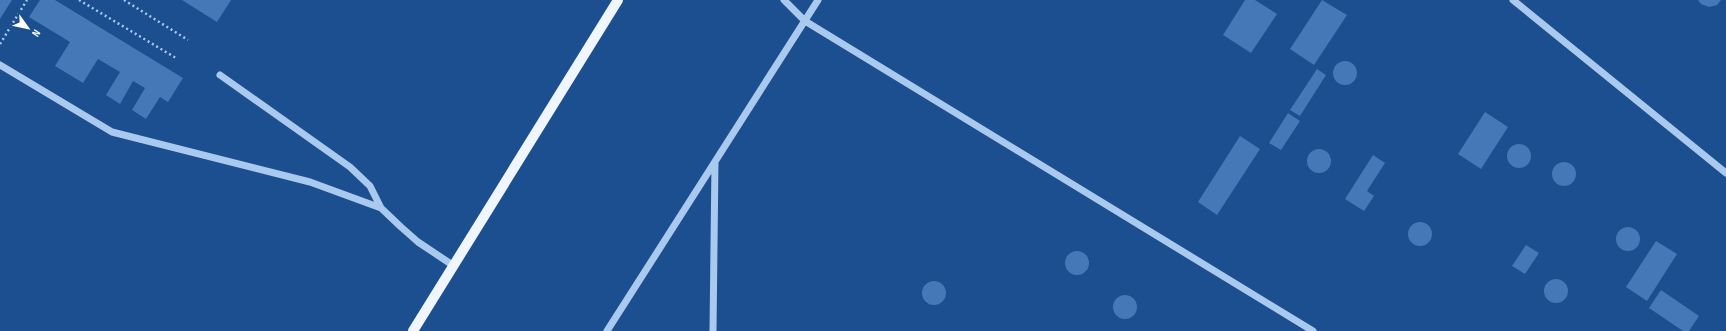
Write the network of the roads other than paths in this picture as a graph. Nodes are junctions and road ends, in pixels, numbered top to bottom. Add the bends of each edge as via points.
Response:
1 (618, 0) edge
2 (784, 0) edge
3 (818, 0) edge
4 (1513, 0) edge
5 (805, 21) junction
6 (0, 65) edge
7 (220, 75) dead end
8 (715, 161) junction
9 (1726, 172) edge
10 (381, 208) junction
11 (454, 266) junction
12 (413, 331) edge
13 (607, 331) edge
14 (712, 331) edge
15 (1313, 331) edge

1 - 11 main road
2 - 5 street
3 - 5 street
4 - 9 street
5 - 8 street
5 - 15 street
6 - 10 street via 112,132 310,182
7 - 10 street via 350,167 370,186
8 - 13 street
8 - 14 street
10 - 11 street via 418,242
11 - 12 main road

